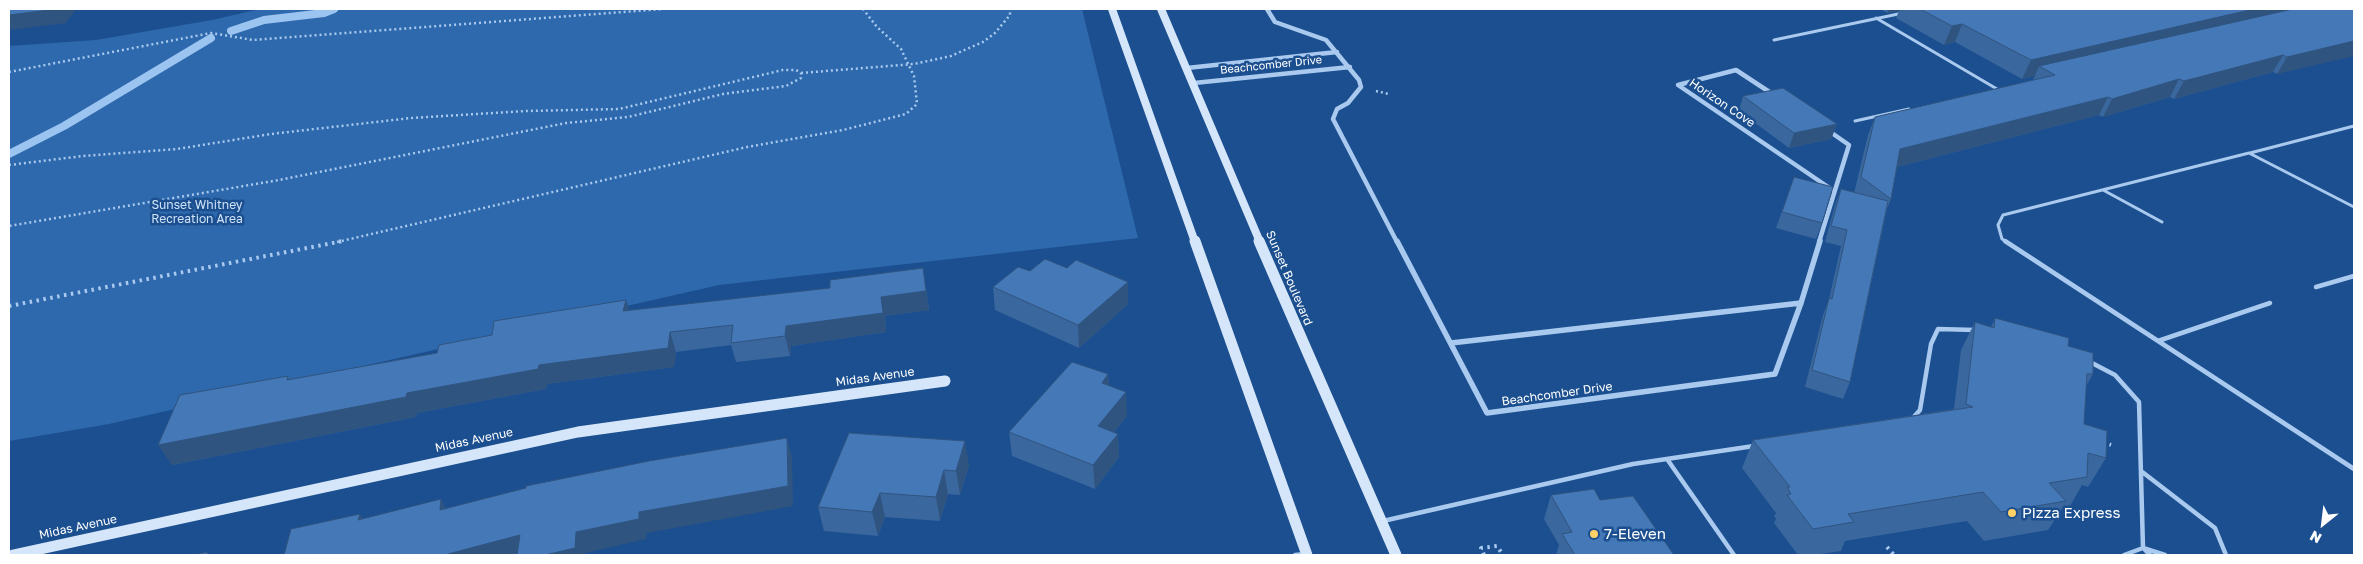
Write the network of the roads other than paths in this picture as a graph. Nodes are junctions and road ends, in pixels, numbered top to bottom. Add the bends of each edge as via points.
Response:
1 (1112, 9) edge
2 (1161, 9) edge
3 (1267, 9) edge
4 (1904, 13) dead end
5 (1876, 18) junction
6 (1774, 40) dead end
7 (1338, 52) junction
8 (1350, 67) junction
9 (1187, 68) junction
10 (1194, 83) junction
11 (2006, 87) edge
12 (1997, 89) junction
13 (1988, 91) edge
14 (1777, 97) edge
15 (1912, 108) edge
16 (1855, 121) dead end
17 (2354, 126) edge
18 (1825, 129) edge
19 (2249, 153) junction
20 (2103, 190) junction
21 (1834, 191) junction
22 (2354, 207) edge
23 (2162, 222) dead end
24 (2354, 276) edge
25 (2316, 287) dead end
26 (1800, 303) junction
27 (2270, 303) dead end
28 (1980, 331) edge
29 (2158, 341) junction
30 (1451, 343) junction
31 (2079, 359) edge
32 (945, 381) dead end
33 (1906, 424) edge
34 (1763, 445) edge
35 (1667, 459) junction
36 (2354, 469) edge
37 (2141, 471) junction
38 (1381, 522) junction
39 (2143, 548) junction
40 (1307, 554) edge
41 (13, 555) edge
42 (1295, 555) edge
43 (1396, 555) edge
44 (1734, 555) edge
45 (2124, 555) edge
46 (2150, 555) edge
47 (2165, 555) edge
48 (2226, 555) edge

1 - 40 main road
2 - 9 main road, Sunset Boulevard
3 - 7 street, Beachcomber Drive via 1275,22 1316,35
4 - 5 lane
5 - 6 lane
5 - 12 lane
7 - 8 street, Beachcomber Drive
7 - 9 street, Beachcomber Drive
8 - 10 street, Beachcomber Drive
8 - 30 street, Beachcomber Drive via 1361,87 1332,119
9 - 10 main road, Sunset Boulevard
10 - 38 main road, Sunset Boulevard
11 - 12 lane
12 - 13 lane
14 - 21 street, Horizon Cove via 1736,70 1678,85
15 - 16 lane
17 - 19 lane
18 - 21 street via 1849,145
19 - 20 lane
19 - 22 lane
20 - 23 lane
20 - 29 lane via 2003,215 1998,226 2002,239
21 - 26 street, Beachcomber Drive
24 - 25 lane
26 - 30 street
26 - 30 street, Beachcomber Drive via 1775,374 1487,413
27 - 29 lane
28 - 33 lane via 1938,329 1931,344 1920,410
29 - 36 lane
31 - 37 lane via 2115,375 2139,402
32 - 41 main road, Midas Avenue via 578,432
34 - 35 lane
35 - 38 lane
35 - 44 lane
37 - 39 lane
37 - 48 lane via 2215,528
38 - 43 main road, Sunset Boulevard
39 - 45 lane
39 - 46 lane
39 - 47 lane
40 - 42 lane

